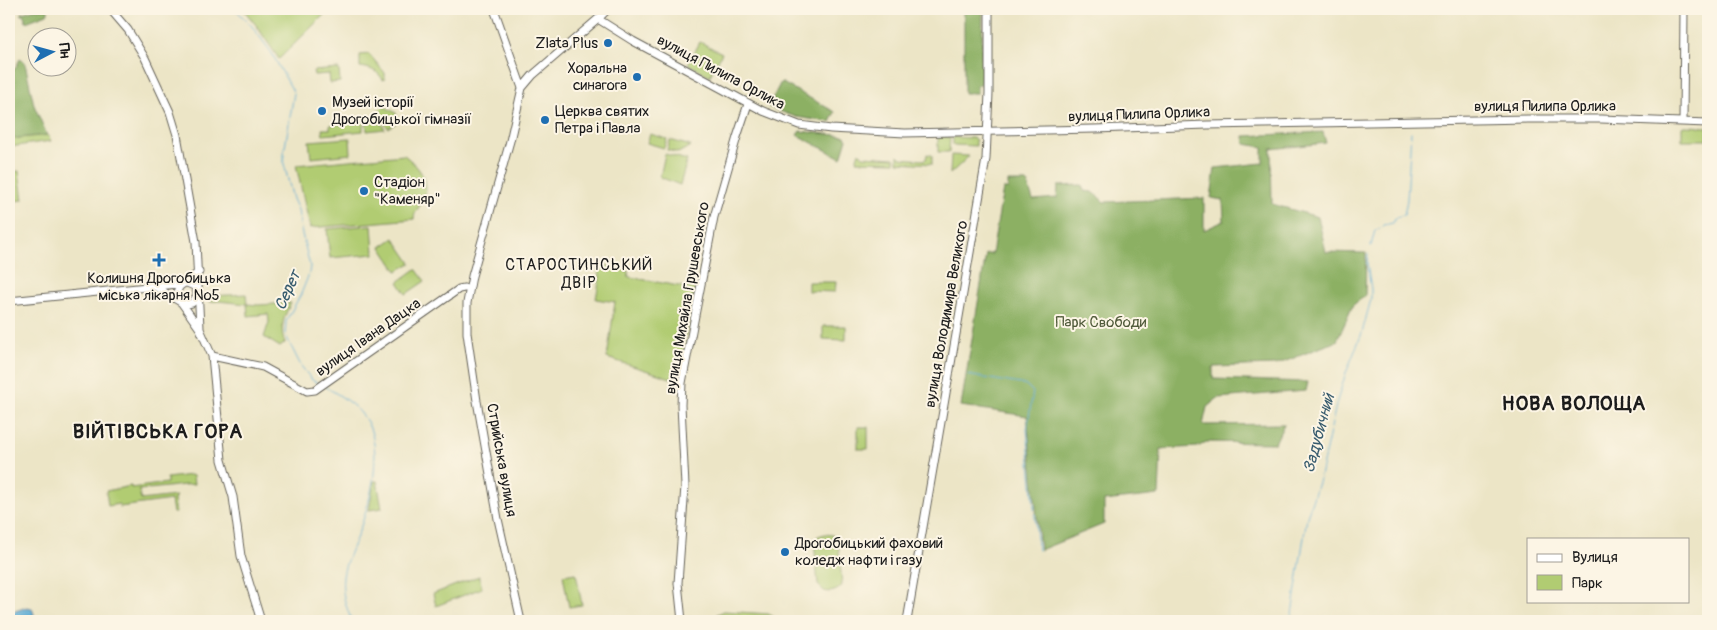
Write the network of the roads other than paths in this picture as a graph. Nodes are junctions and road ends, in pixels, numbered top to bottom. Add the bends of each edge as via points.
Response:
1 (110, 9) edge
2 (494, 9) edge
3 (608, 9) edge
4 (989, 9) edge
5 (1684, 9) edge
6 (598, 19) junction
7 (522, 88) junction
8 (748, 104) junction
9 (1683, 122) junction
10 (1708, 123) edge
11 (988, 131) junction
12 (199, 272) junction
13 (183, 284) junction
14 (156, 287) junction
15 (465, 291) junction
16 (198, 293) junction
17 (9, 301) edge
18 (179, 301) junction
19 (200, 329) junction
20 (212, 356) junction
21 (261, 621) edge
22 (521, 621) edge
23 (682, 621) edge
24 (907, 621) edge

1 - 12 street via 145,58 174,126 196,237
2 - 7 street
3 - 6 street
4 - 11 street, вулиця Володимира Великого
5 - 9 street
6 - 7 street
6 - 8 street, вулиця Пилипа Орлика
7 - 15 street, Стрийська вулиця via 510,141
8 - 11 street, вулиця Пилипа Орлика via 792,123 830,129 891,134
8 - 23 street, вулиця Михайла Грушевського via 714,216 682,383 685,486 678,583
9 - 10 street, вулиця Пилипа Орлика
9 - 11 street, вулиця Пилипа Орлика via 1528,119
11 - 24 street, вулиця Володимира Великого
12 - 13 street
12 - 16 street
13 - 14 street
13 - 16 street via 193,285
13 - 18 street via 176,292
14 - 17 street
14 - 18 street
15 - 20 street, вулиця Івана Дацка via 453,293 319,388 307,391 262,367
15 - 22 street, Стрийська вулиця via 466,333 477,401
16 - 18 street via 190,304
16 - 19 street
18 - 19 street
19 - 20 street
20 - 21 street via 222,460 233,497 241,556

